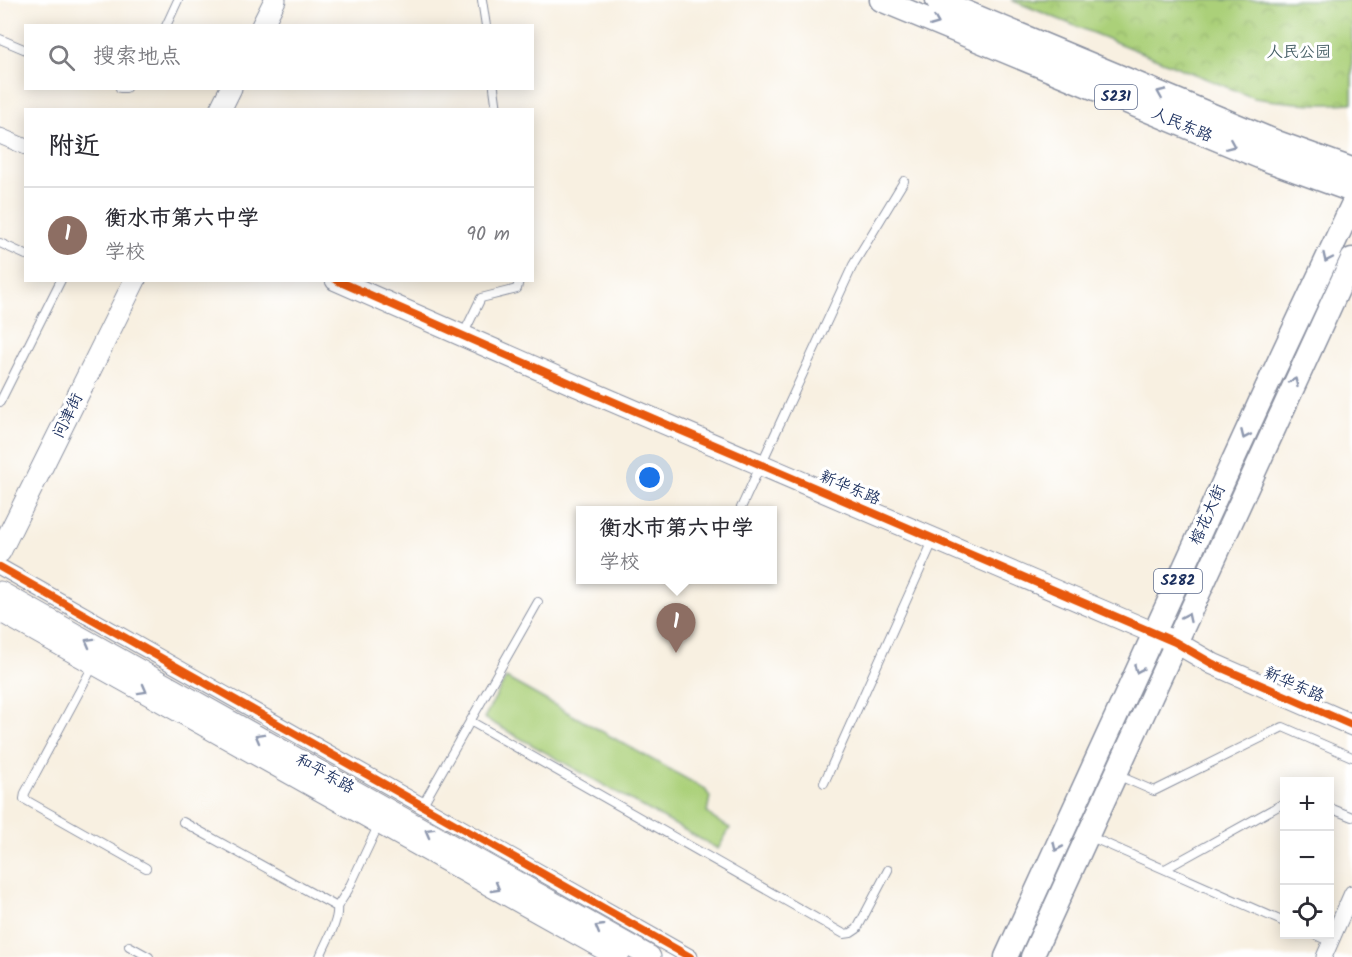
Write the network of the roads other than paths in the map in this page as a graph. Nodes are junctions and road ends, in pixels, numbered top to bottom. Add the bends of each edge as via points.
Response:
1 (178, 0) edge
2 (275, 0) edge
3 (482, 0) edge
4 (881, 0) edge
5 (937, 0) edge
6 (167, 24) edge
7 (263, 24) edge
8 (486, 24) edge
9 (0, 39) edge
10 (24, 49) edge
11 (230, 90) edge
12 (494, 90) edge
13 (221, 108) edge
14 (496, 108) edge
15 (0, 136) edge
16 (24, 146) edge
17 (1352, 169) edge
18 (904, 181) dead end
19 (1352, 191) edge
20 (1352, 205) edge
21 (0, 243) edge
22 (24, 254) edge
23 (1352, 258) edge
24 (61, 282) edge
25 (134, 282) edge
26 (341, 282) edge
27 (519, 282) edge
28 (463, 336) junction
29 (0, 402) edge
30 (761, 465) junction
31 (742, 506) edge
32 (934, 539) junction
33 (0, 552) edge
34 (0, 567) edge
35 (0, 592) edge
36 (537, 602) dead end
37 (0, 611) edge
38 (1154, 633) junction
39 (1175, 642) junction
40 (95, 663) junction
41 (1352, 713) edge
42 (470, 721) junction
43 (1352, 725) edge
44 (1352, 757) edge
45 (1115, 774) junction
46 (824, 783) dead end
47 (1280, 805) edge
48 (422, 806) junction
49 (1334, 810) edge
50 (1352, 817) edge
51 (183, 822) dead end
52 (380, 822) junction
53 (1087, 836) junction
54 (146, 868) dead end
55 (1164, 869) junction
56 (888, 870) dead end
57 (1352, 893) edge
58 (337, 907) junction
59 (1280, 920) edge
60 (1324, 939) edge
61 (1330, 942) junction
62 (129, 945) dead end
63 (149, 957) edge
64 (320, 957) edge
65 (618, 957) edge
66 (650, 957) edge
67 (690, 957) edge
68 (1006, 957) edge
69 (1032, 957) edge
70 (1324, 957) edge

1 - 6 lane
2 - 7 street
3 - 8 lane
4 -> 19 main road, 人民东路 / S231 via 1269,161
17 -> 5 main road, 人民东路 / S231 via 1277,142
9 - 10 lane
11 - 13 street
12 - 14 lane
15 - 16 street
18 - 30 lane via 853,265
20 -> 38 main road, 榕花大街 / S282
21 - 22 lane
39 -> 23 main road, 榕花大街 / S282
24 - 29 lane
25 - 33 street, 问津街
26 - 28 street, 新华东路
27 - 28 lane via 517,289 481,298
28 - 30 street, 新华东路
30 - 31 lane
30 - 32 street, 新华东路
32 - 38 street, 新华东路
32 - 46 lane
34 - 48 street
66 -> 35 street, 和平东路
36 - 42 lane
37 - 40 street, 和平东路
38 - 39 street, 新华东路
38 -> 68 main road, 榕花大街 / S282
39 - 41 street, 新华东路 via 1218,654
39 - 43 street, 新华东路 via 1213,664
39 - 45 main road, 榕花大街 / S282
40 -> 52 street, 和平东路
40 - 54 lane via 24,798
42 - 48 lane
42 - 56 lane via 844,934 856,929
44 - 45 lane via 1282,727 1154,791
45 - 53 main road, 榕花大街 / S282
47 - 55 lane
48 - 67 street
49 - 50 lane
51 - 58 lane
52 - 58 lane
52 -> 65 street, 和平东路
53 - 55 lane
53 - 69 main road, 榕花大街 / S282
55 - 59 lane
57 - 61 street
58 - 64 lane
60 - 61 lane
61 - 70 street
62 - 63 lane

